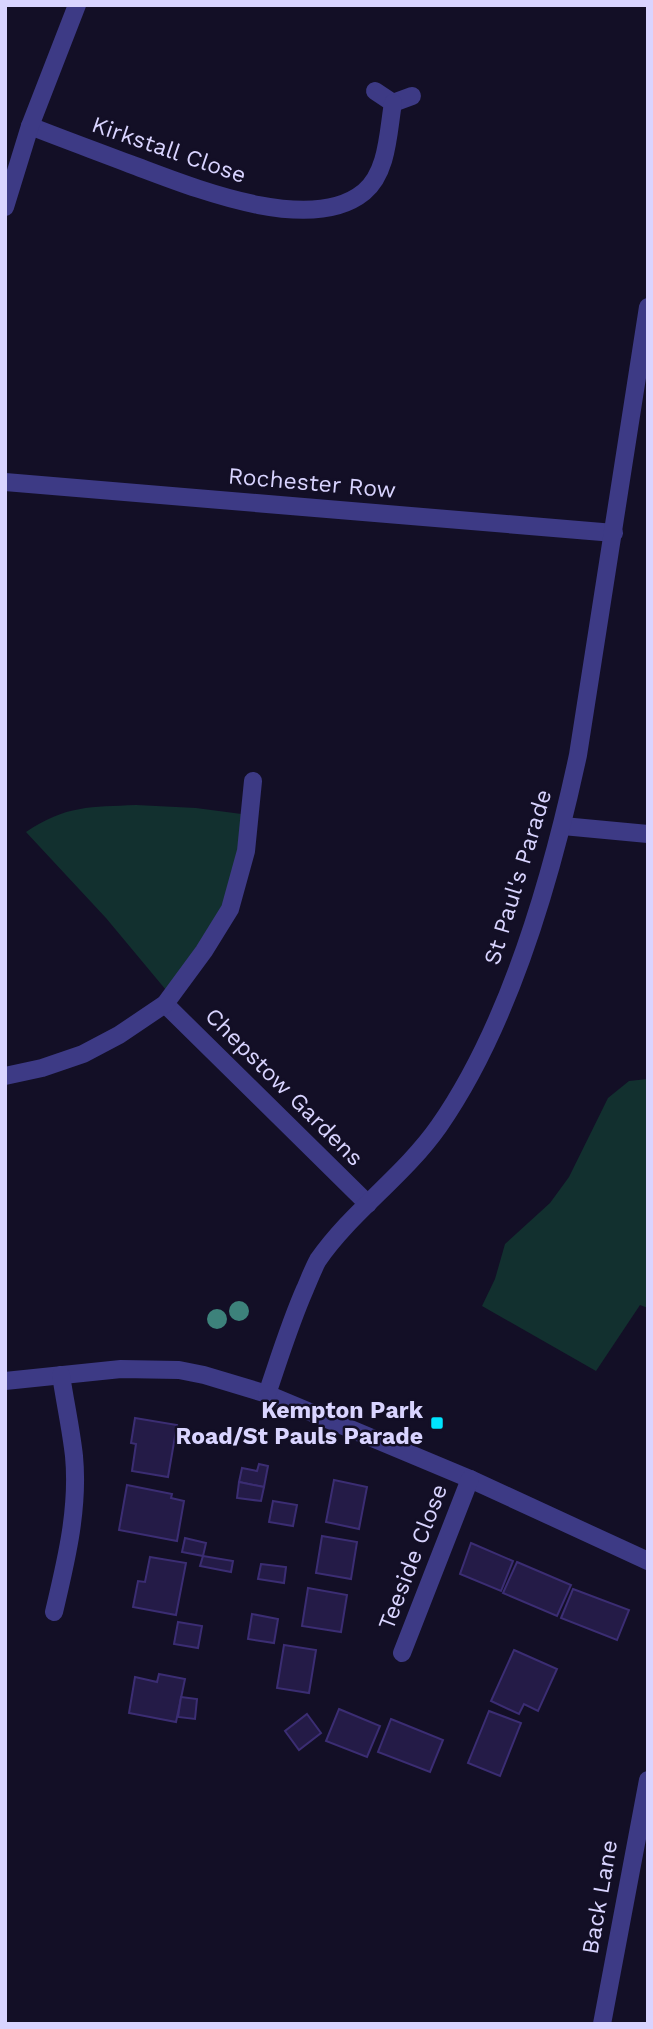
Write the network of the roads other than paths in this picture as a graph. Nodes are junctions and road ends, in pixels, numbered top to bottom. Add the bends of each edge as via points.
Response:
1 (77, 5) edge
2 (375, 91) dead end
3 (412, 96) dead end
4 (393, 103) junction
5 (30, 126) junction
6 (5, 207) edge
7 (648, 307) edge
8 (5, 482) edge
9 (614, 533) junction
10 (253, 781) dead end
11 (563, 826) junction
12 (648, 834) edge
13 (165, 1004) junction
14 (5, 1076) edge
15 (368, 1204) junction
16 (61, 1375) junction
17 (5, 1381) edge
18 (267, 1394) junction
19 (470, 1479) junction
20 (648, 1561) edge
21 (54, 1612) dead end
22 (402, 1653) dead end
23 (646, 1788) edge
24 (603, 2024) edge

1 - 5 street
2 - 4 street
3 - 4 street
4 - 5 street, Kirkstall Close via 382,163 365,191 332,207 303,211 248,204 193,187
5 - 6 street
7 - 9 street, St Paul's Parade
8 - 9 street, Rochester Row
9 - 11 street, St Paul's Parade
10 - 13 street via 246,851 230,909
11 - 12 street
11 - 15 street, St Paul's Parade via 514,978 462,1090 438,1128
13 - 14 street via 83,1054
13 - 15 street, Chepstow Gardens
15 - 18 street, St Paul's Parade via 316,1263
16 - 17 street
16 - 18 street via 179,1370
16 - 21 street via 74,1458 74,1501 70,1545
18 - 19 street
19 - 20 street
19 - 22 street, Teeside Close
23 - 24 street, Back Lane

